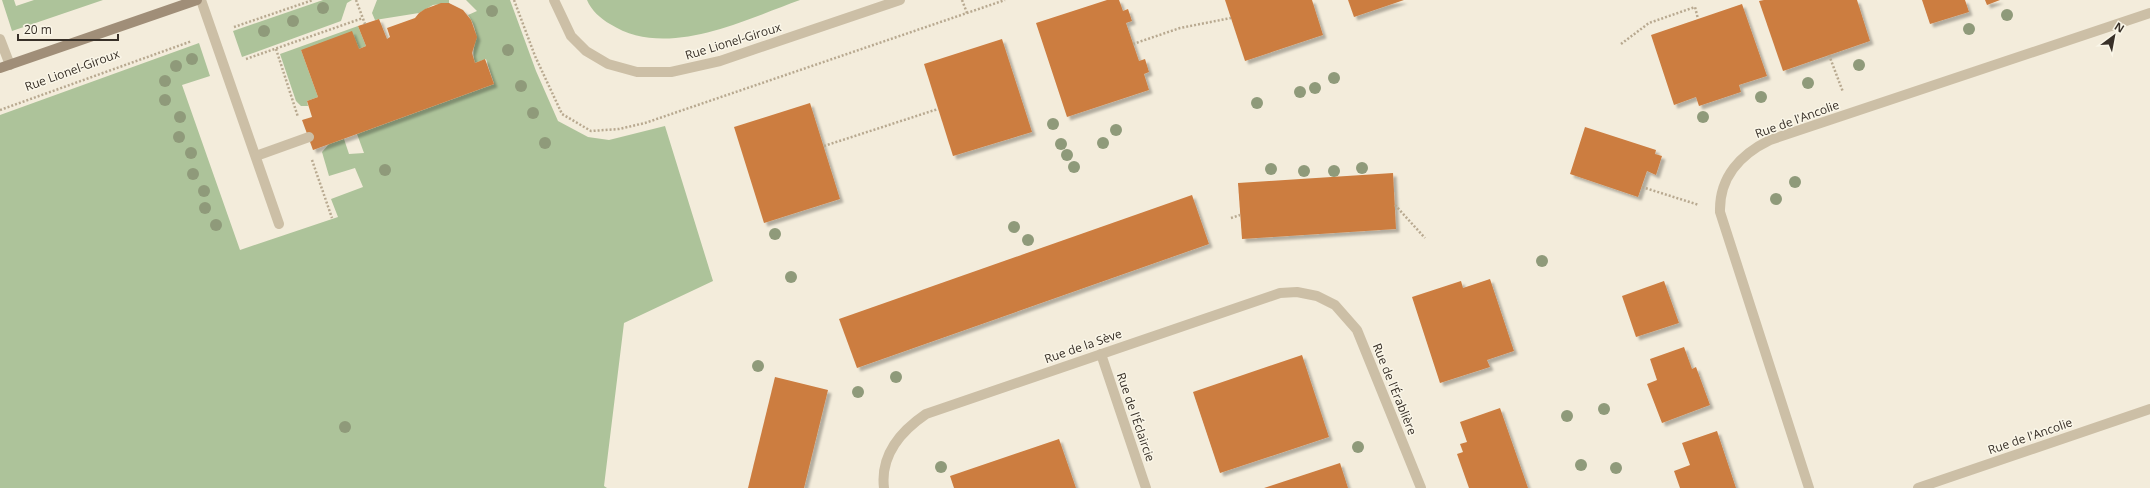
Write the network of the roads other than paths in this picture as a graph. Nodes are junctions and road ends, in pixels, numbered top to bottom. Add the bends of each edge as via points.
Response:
1 (197, 0) edge
2 (201, 0) edge
3 (554, 0) edge
4 (900, 0) edge
5 (2150, 13) edge
6 (0, 39) edge
7 (5, 66) edge
8 (309, 137) dead end
9 (256, 156) junction
10 (279, 224) dead end
11 (1335, 305) joint
12 (1100, 354) junction
13 (2150, 410) edge
14 (884, 488) edge
15 (1146, 488) edge
16 (1421, 488) edge
17 (1809, 488) edge
18 (1918, 488) edge

1 - 7 street, Rue Lionel-Giroux
2 - 9 street
3 - 4 street, Rue Lionel-Giroux via 571,36 586,51 608,64 637,72 671,72 720,61
5 - 17 street, Rue de l'Ancolie via 1770,140 1752,149 1740,159 1723,187 1720,212
6 - 7 street
8 - 9 street
9 - 10 street
11 - 12 street, Rue de la Sève via 1317,296 1297,292 1280,293
11 - 16 street, Rue de l'Érablière via 1357,330
12 - 14 street, Rue de la Sève via 926,414 898,438 884,467
12 - 15 street, Rue de l'Éclaircie
13 - 18 street, Rue de l'Ancolie

